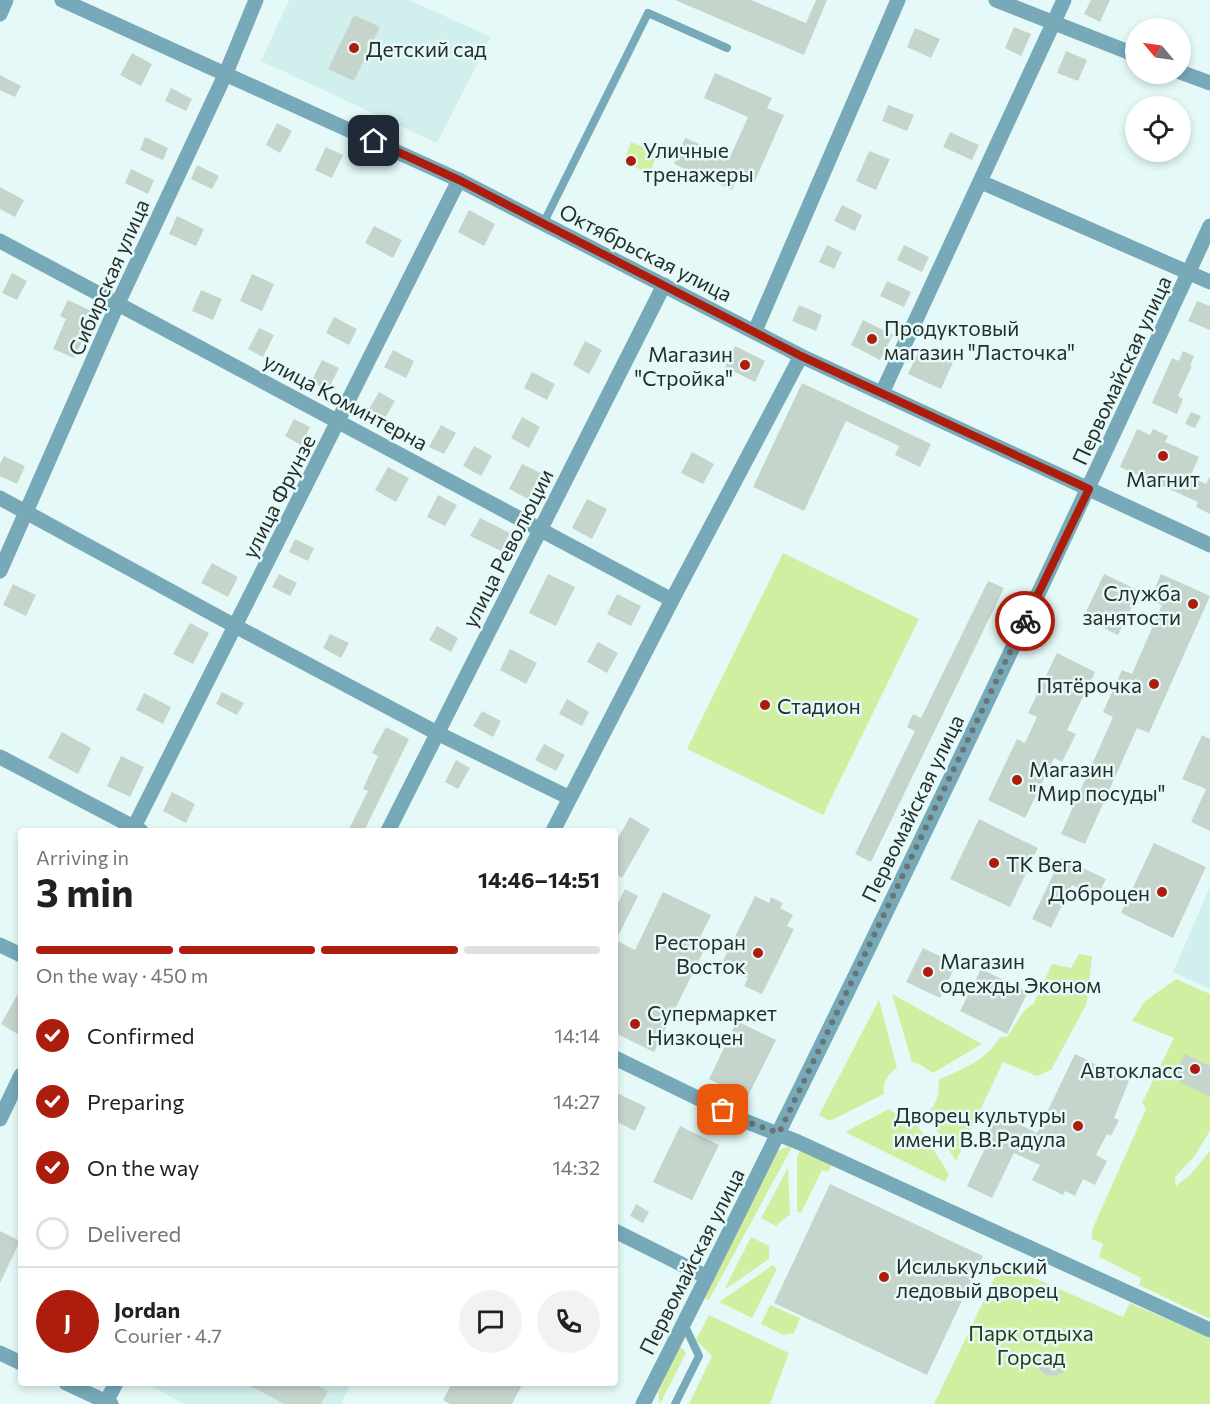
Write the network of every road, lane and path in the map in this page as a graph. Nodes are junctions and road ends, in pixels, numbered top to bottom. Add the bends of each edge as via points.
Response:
1 (6, 0) edge
2 (62, 0) edge
3 (256, 0) edge
4 (898, 0) edge
5 (996, 0) edge
6 (1065, 0) edge
7 (0, 14) edge
8 (1054, 24) junction
9 (727, 48) dead end
10 (1125, 51) edge
11 (226, 73) junction
12 (1191, 76) edge
13 (1210, 83) edge
14 (459, 180) junction
15 (981, 182) junction
16 (543, 224) junction
17 (1210, 226) edge
18 (0, 241) edge
19 (1189, 272) junction
20 (1210, 282) edge
21 (664, 285) junction
22 (118, 303) junction
23 (755, 331) junction
24 (801, 356) junction
25 (882, 393) junction
26 (339, 421) junction
27 (1089, 489) junction
28 (0, 498) edge
29 (27, 512) junction
30 (540, 528) junction
31 (1210, 546) edge
32 (0, 571) edge
33 (672, 600) junction
34 (235, 626) junction
35 (437, 733) junction
36 (0, 757) edge
37 (570, 798) junction
38 (132, 828) edge
39 (137, 828) edge
40 (390, 828) edge
41 (555, 828) edge
42 (0, 945) edge
43 (18, 954) edge
44 (618, 1059) edge
45 (18, 1082) edge
46 (0, 1119) edge
47 (779, 1133) junction
48 (618, 1232) edge
49 (707, 1277) junction
50 (684, 1323) junction
51 (1210, 1330) edge
52 (0, 1353) edge
53 (18, 1362) edge
54 (72, 1386) edge
55 (115, 1386) edge
56 (108, 1403) edge
57 (643, 1404) edge
58 (675, 1404) edge

1 - 7 street
2 - 11 street, Октябрьская улица
3 - 11 street, Сибирская улица
4 - 23 street
5 - 8 street
6 - 8 street
8 - 10 street
8 - 15 street
9 - 16 lane via 648,13
11 - 14 street, Октябрьская улица
11 - 22 street, Сибирская улица
12 - 13 street
14 - 16 street, Октябрьская улица
14 - 26 street, улица Фрунзе
15 - 19 street
15 - 25 street
16 - 21 street, Октябрьская улица
17 - 19 street, Первомайская улица
18 - 22 street, улица Коминтерна
19 - 20 street
19 - 27 street, Первомайская улица
21 - 23 street, Октябрьская улица
21 - 30 street, улица Революции
22 - 26 street, улица Коминтерна
22 - 29 street, Сибирская улица
23 - 24 street, Октябрьская улица
24 - 25 street, Октябрьская улица
24 - 33 street
25 - 27 street, Октябрьская улица
26 - 30 street, улица Коминтерна
26 - 34 street, улица Фрунзе
27 - 31 street, Октябрьская улица
27 - 47 street, Первомайская улица
28 - 29 street
29 - 32 street, Сибирская улица
29 - 34 street
30 - 33 street, улица Коминтерна
30 - 35 street, улица Революции
33 - 37 street
34 - 35 street
34 - 39 street, улица Фрунзе
35 - 37 street
35 - 40 street, улица Революции
36 - 38 street
37 - 41 street
42 - 43 street
44 - 47 street via 744,1121
45 - 46 street
47 - 49 street, Первомайская улица
47 - 51 street
48 - 49 street
49 - 50 street, Первомайская улица
50 - 57 street, Первомайская улица
50 - 58 lane via 699,1356
52 - 53 street
54 - 56 street
55 - 56 street

